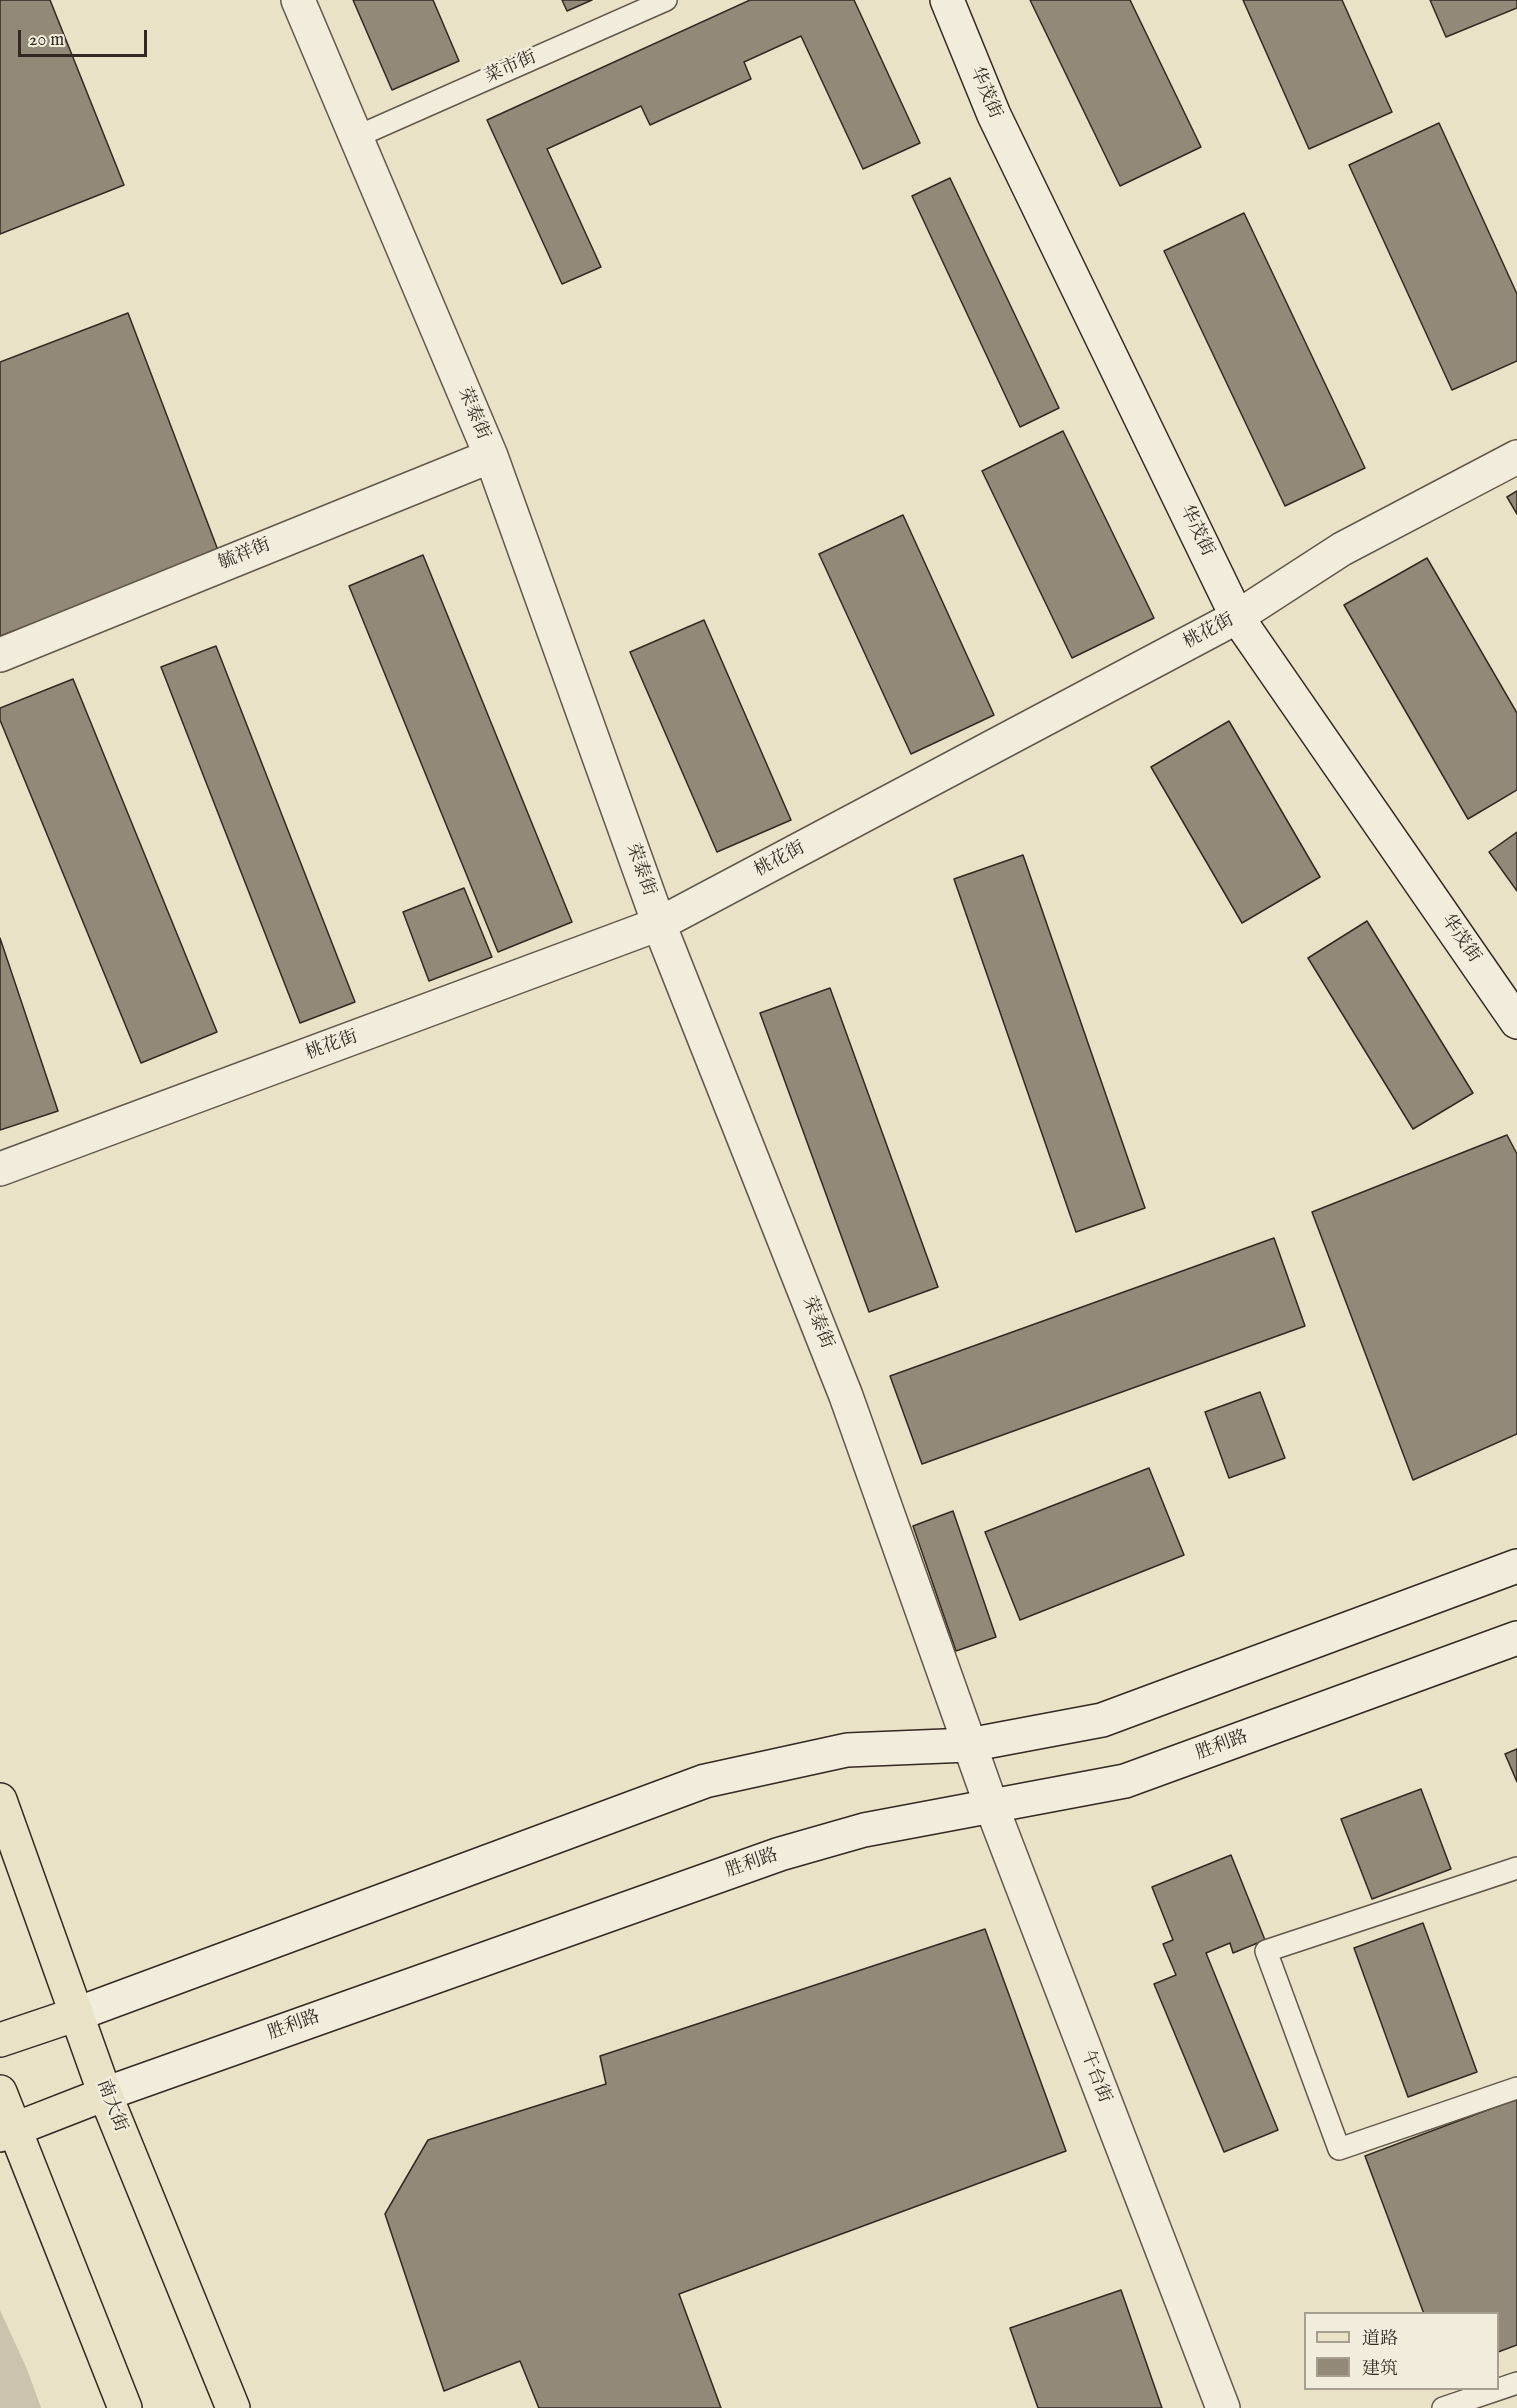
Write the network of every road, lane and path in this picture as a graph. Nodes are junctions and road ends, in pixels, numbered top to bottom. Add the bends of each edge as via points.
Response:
1 (298, 0) edge
2 (666, 0) edge
3 (947, 0) edge
4 (356, 137) junction
5 (491, 456) junction
6 (1517, 457) edge
7 (1237, 617) junction
8 (0, 655) edge
9 (659, 924) junction
10 (1517, 1022) edge
11 (0, 1169) edge
12 (1517, 1566) edge
13 (1517, 1638) edge
14 (969, 1745) junction
15 (0, 1800) edge
16 (991, 1805) junction
17 (1517, 1868) edge
18 (76, 2013) junction
19 (0, 2040) edge
20 (1517, 2088) edge
21 (0, 2092) edge
22 (105, 2094) junction
23 (7, 2132) edge
24 (1517, 2384) edge
25 (1498, 2390) edge
26 (1499, 2390) edge
27 (125, 2408) edge
28 (233, 2408) edge
29 (1223, 2408) edge
30 (1443, 2408) edge

1 - 4 street, 荣泰街
2 - 4 lane, 菜市街
3 - 7 street, 华茂街 via 994,115
4 - 5 street, 荣泰街
5 - 8 street, 毓祥街
5 - 9 street, 荣泰街
6 - 7 street, 桃花街 via 1342,549
7 - 9 street, 桃花街
7 - 10 street, 华茂街
9 - 11 street, 桃花街
9 - 14 street, 荣泰街 via 846,1396
12 - 14 street via 1102,1720
13 - 16 street, 胜利路 via 1125,1781
14 - 16 street, 午台街
14 - 18 street via 847,1750 705,1781
15 - 18 main road, 南大街
16 - 22 street, 胜利路 via 864,1830 780,1854
16 - 29 street, 午台街
17 - 20 lane via 1266,1951 1339,2149
18 - 19 main road
18 - 22 main road, 南大街
21 - 23 main road
22 - 23 main road, 胜利路
22 - 28 main road, 南大街
23 - 27 main road
24 - 26 lane
25 - 30 lane

